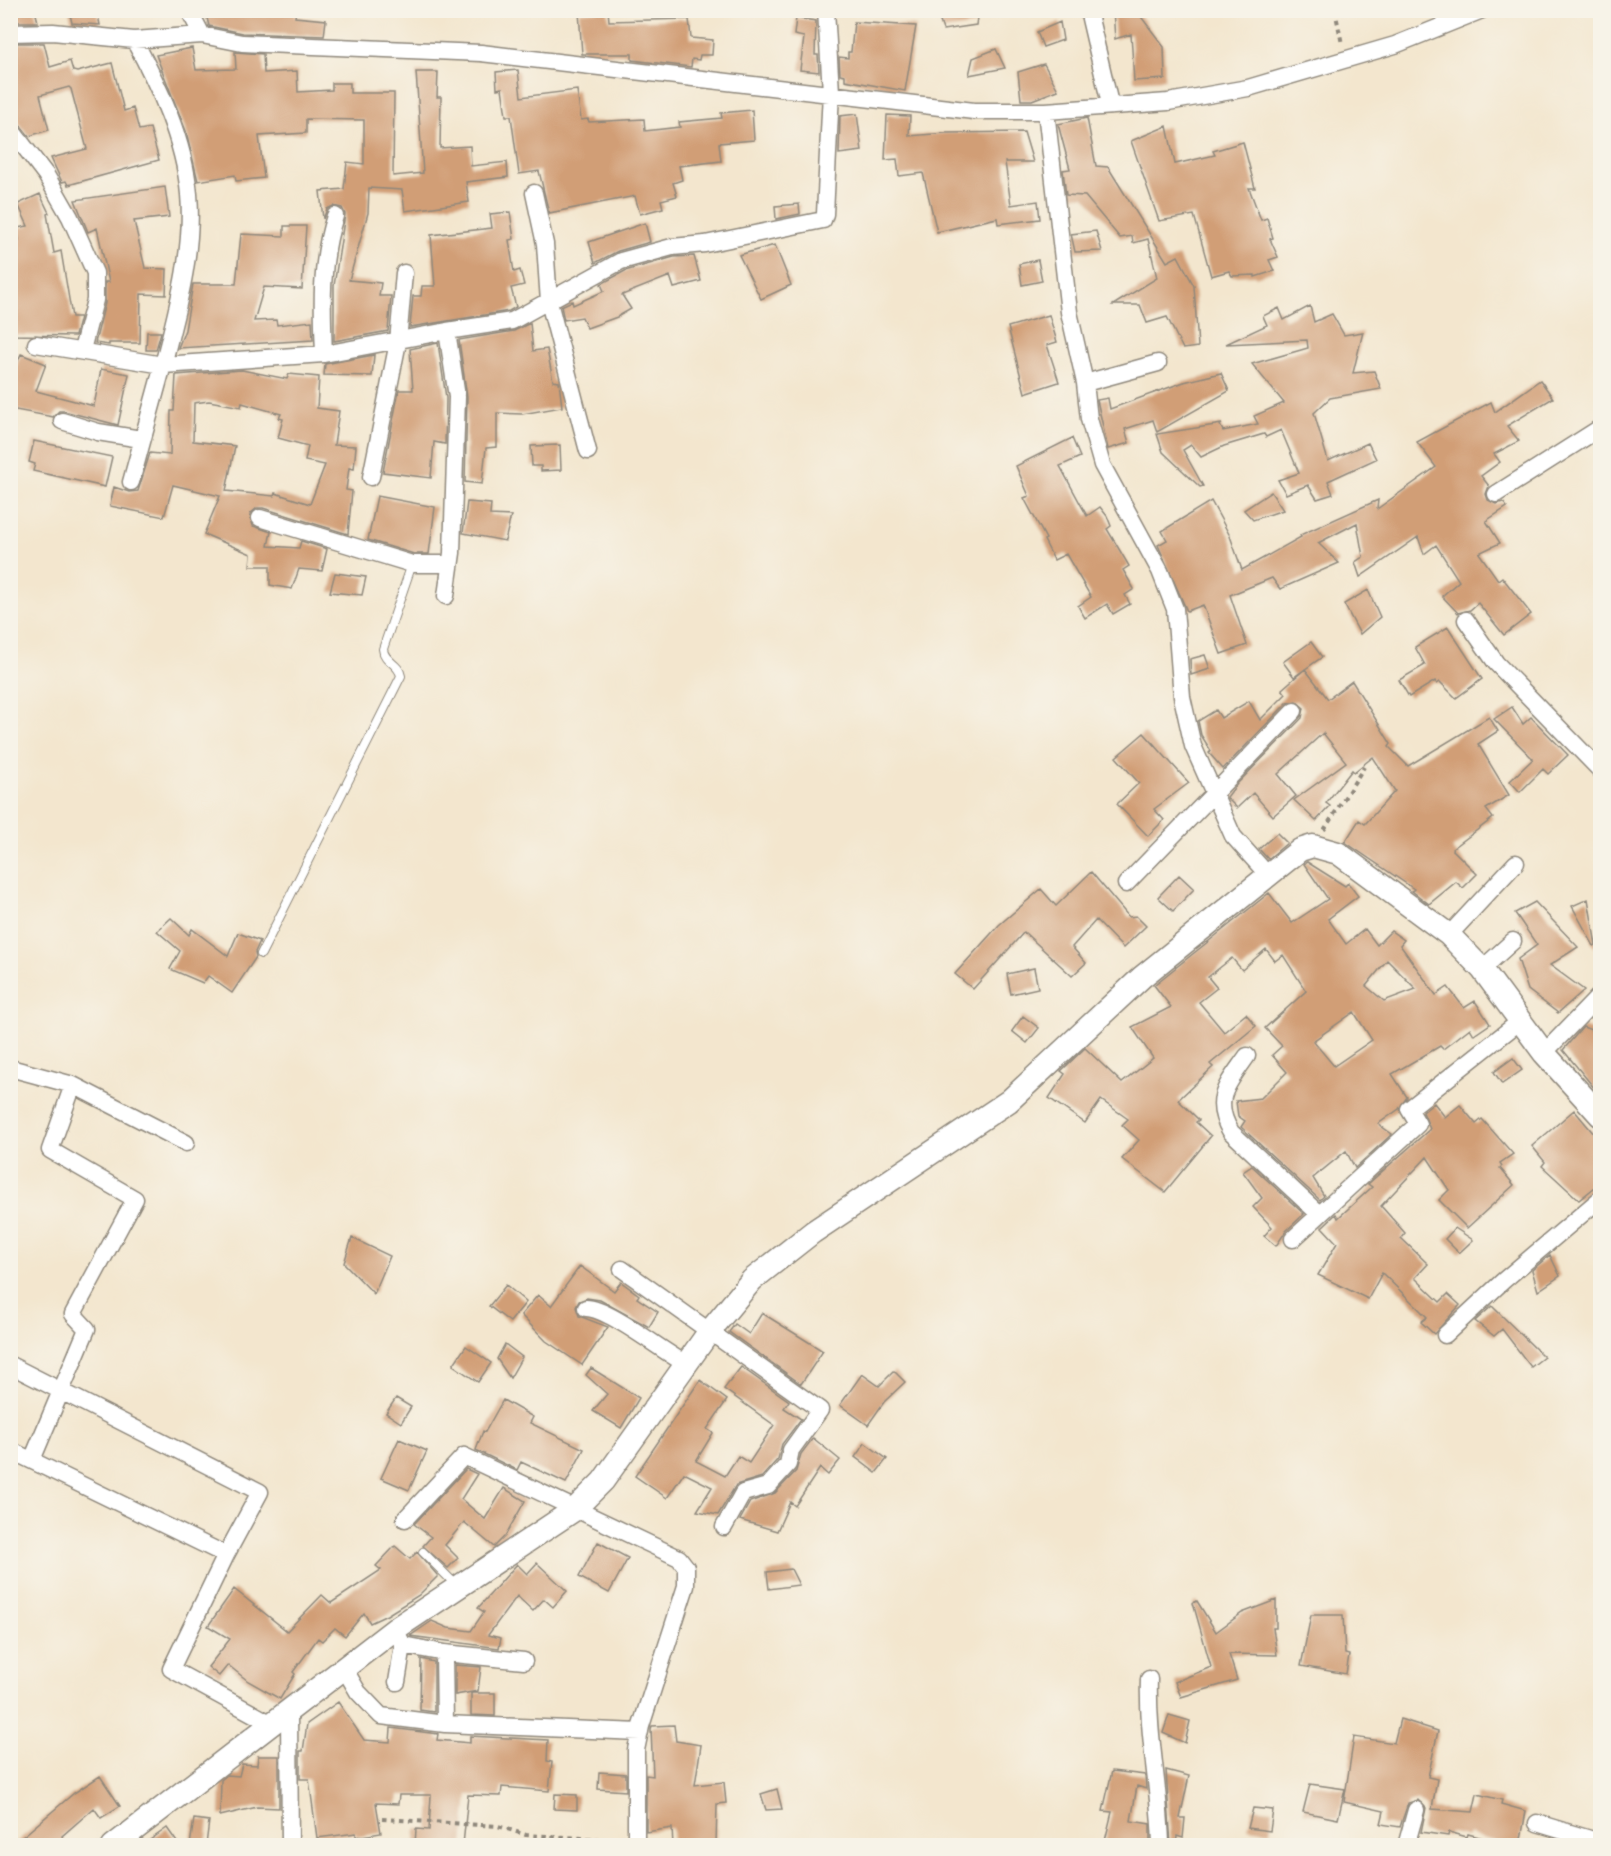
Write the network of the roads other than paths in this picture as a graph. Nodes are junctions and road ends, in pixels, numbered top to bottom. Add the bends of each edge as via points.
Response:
1 (189, 10) edge
2 (826, 10) edge
3 (1088, 10) edge
4 (1482, 10) edge
5 (10, 33) edge
6 (202, 35) junction
7 (134, 40) junction
8 (831, 92) junction
9 (1110, 104) junction
10 (1046, 111) junction
11 (10, 128) edge
12 (534, 193) dead end
13 (335, 216) dead end
14 (404, 273) dead end
15 (549, 302) junction
16 (447, 331) junction
17 (398, 342) junction
18 (36, 344) dead end
19 (82, 350) junction
20 (324, 354) junction
21 (1158, 363) dead end
22 (163, 365) junction
23 (1085, 383) junction
24 (62, 421) dead end
25 (1600, 428) edge
26 (141, 439) junction
27 (588, 451) dead end
28 (371, 477) dead end
29 (131, 482) dead end
30 (1496, 494) dead end
31 (260, 518) dead end
32 (412, 564) junction
33 (450, 564) junction
34 (446, 596) dead end
35 (1466, 620) dead end
36 (1294, 711) dead end
37 (1600, 770) edge
38 (1213, 793) junction
39 (1516, 863) dead end
40 (1267, 874) junction
41 (1126, 884) dead end
42 (1449, 935) junction
43 (1513, 941) dead end
44 (261, 954) dead end
45 (1482, 969) junction
46 (1600, 995) edge
47 (1519, 1022) junction
48 (1544, 1053) junction
49 (1247, 1056) dead end
50 (10, 1068) edge
51 (73, 1085) junction
52 (1600, 1115) edge
53 (186, 1143) dead end
54 (1600, 1199) edge
55 (1319, 1214) junction
56 (1293, 1239) dead end
57 (622, 1269) dead end
58 (586, 1308) dead end
59 (709, 1332) junction
60 (1445, 1335) dead end
61 (10, 1365) edge
62 (688, 1365) junction
63 (60, 1392) junction
64 (10, 1450) edge
65 (32, 1460) junction
66 (574, 1510) junction
67 (405, 1519) dead end
68 (724, 1527) dead end
69 (423, 1552) dead end
70 (226, 1555) junction
71 (457, 1587) junction
72 (399, 1637) junction
73 (444, 1653) junction
74 (524, 1661) dead end
75 (344, 1668) junction
76 (1149, 1679) dead end
77 (397, 1682) dead end
78 (280, 1718) junction
79 (445, 1724) junction
80 (640, 1732) junction
81 (1416, 1810) dead end
82 (1537, 1823) dead end
83 (1600, 1842) edge
84 (636, 1843) edge
85 (113, 1845) edge
86 (290, 1845) edge
87 (1161, 1845) edge
88 (1406, 1845) edge

1 - 6 street
2 - 8 street
3 - 9 street
4 - 9 street via 1395,45 1248,88 1168,102
5 - 7 street via 53,32
6 - 7 street
6 - 8 street via 242,43 482,53
7 - 22 street via 176,129 189,193 186,263
8 - 10 street via 974,111
8 - 15 street via 823,220 672,247 621,261
9 - 10 street
10 - 23 street via 1069,312
11 - 19 street via 46,175 96,273 95,300
12 - 15 street via 545,244
13 - 20 street via 324,276
14 - 17 street
15 - 16 street via 512,321
15 - 27 street
16 - 17 street
16 - 33 street via 457,397
17 - 20 street
17 - 28 street
18 - 19 street
19 - 22 street
20 - 22 street
21 - 23 street
22 - 26 street
23 - 38 street via 1089,419 1102,465 1160,571 1175,609 1182,697 1193,747
24 - 26 street
25 - 30 street
26 - 29 street
31 - 32 street
32 - 33 street
32 - 44 lane via 383,649 387,659 398,666 401,676
33 - 34 street
35 - 37 street via 1496,663
36 - 38 street
38 - 40 street via 1233,836
38 - 41 street
39 - 42 street
40 - 42 street via 1300,850 1314,846 1338,853
40 - 59 street via 1142,977 1009,1101 813,1232 752,1280
42 - 45 street
43 - 45 street
45 - 47 street
46 - 48 street
47 - 48 street
47 - 55 street via 1409,1109 1418,1124
48 - 52 street
49 - 55 street via 1222,1094 1222,1117 1231,1132
50 - 51 street
51 - 53 street
51 - 63 street via 51,1150 135,1199 73,1314 87,1329
54 - 60 street
55 - 56 street
57 - 59 street
58 - 62 street via 606,1313
59 - 62 street
59 - 68 street via 820,1410 791,1450 785,1468 762,1490 743,1493
61 - 63 street
62 - 66 street via 603,1481
63 - 65 street
63 - 70 street via 260,1491
64 - 65 street
65 - 70 street
66 - 67 street via 464,1456
66 - 71 street
66 - 80 street via 679,1558 686,1567 682,1601
69 - 71 lane
70 - 78 street via 171,1669
71 - 72 street
72 - 73 street
72 - 75 street
72 - 77 street
73 - 74 street
73 - 79 street
75 - 78 street
75 - 79 street via 364,1700 381,1716
76 - 87 street via 1149,1739 1160,1806
78 - 85 street
78 - 86 street
79 - 80 street
80 - 84 street via 636,1750
81 - 88 street
82 - 83 street

